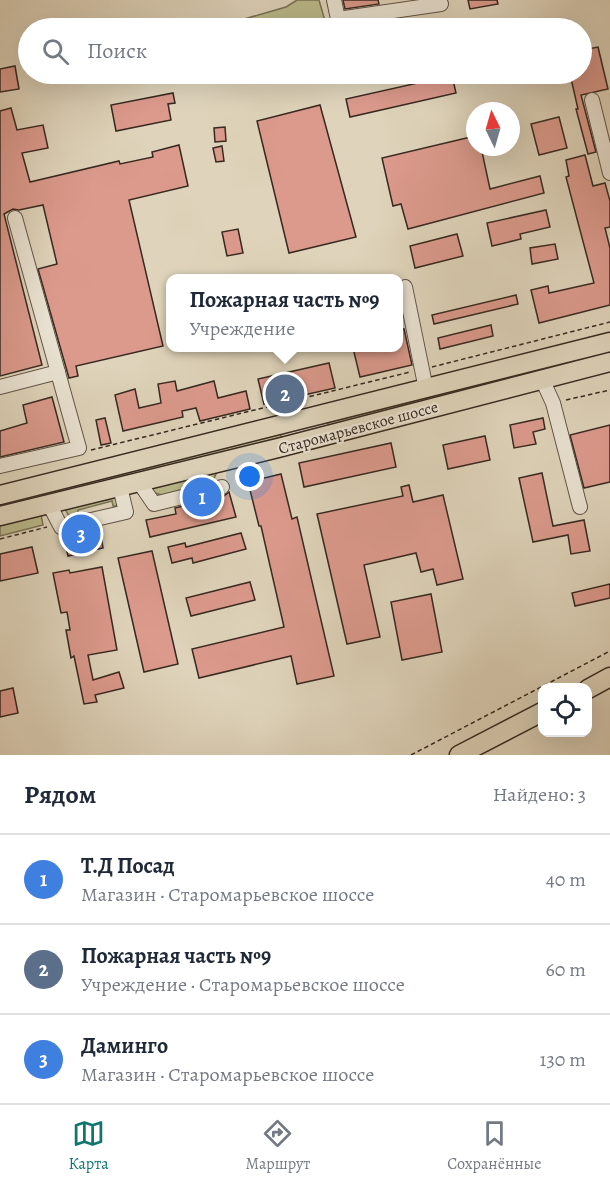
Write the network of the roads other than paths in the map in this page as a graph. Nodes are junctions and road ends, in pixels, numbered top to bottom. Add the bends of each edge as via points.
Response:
1 (334, 0) edge
2 (441, 4) dead end
3 (338, 18) edge
4 (345, 18) edge
5 (592, 100) dead end
6 (610, 173) edge
7 (15, 218) dead end
8 (405, 287) dead end
9 (610, 342) edge
10 (610, 362) edge
11 (58, 372) junction
12 (542, 379) junction
13 (0, 387) edge
14 (426, 389) junction
15 (296, 422) junction
16 (302, 442) junction
17 (0, 466) edge
18 (139, 482) junction
19 (120, 487) junction
20 (222, 487) dead end
21 (0, 495) edge
22 (49, 504) junction
23 (580, 507) dead end
24 (0, 516) edge
25 (610, 677) edge
26 (592, 687) edge
27 (538, 715) edge
28 (459, 755) edge

1 - 3 lane
2 - 4 lane
5 - 6 lane
7 - 11 lane
8 - 14 lane
9 - 14 main road, Старомарьевское шоссе
10 - 12 main road, Старомарьевское шоссе
11 - 13 lane
11 - 17 lane via 79,448
12 - 16 main road, Старомарьевское шоссе
12 - 23 lane via 553,403
14 - 15 main road, Старомарьевское шоссе
15 - 16 main road
15 - 21 main road, Старомарьевское шоссе
16 - 18 main road, Старомарьевское шоссе
18 - 19 main road, Старомарьевское шоссе
18 - 20 lane via 153,504
19 - 22 main road, Старомарьевское шоссе
19 - 22 lane via 126,512 61,527
22 - 24 main road, Старомарьевское шоссе
25 - 26 main road
27 - 28 main road

